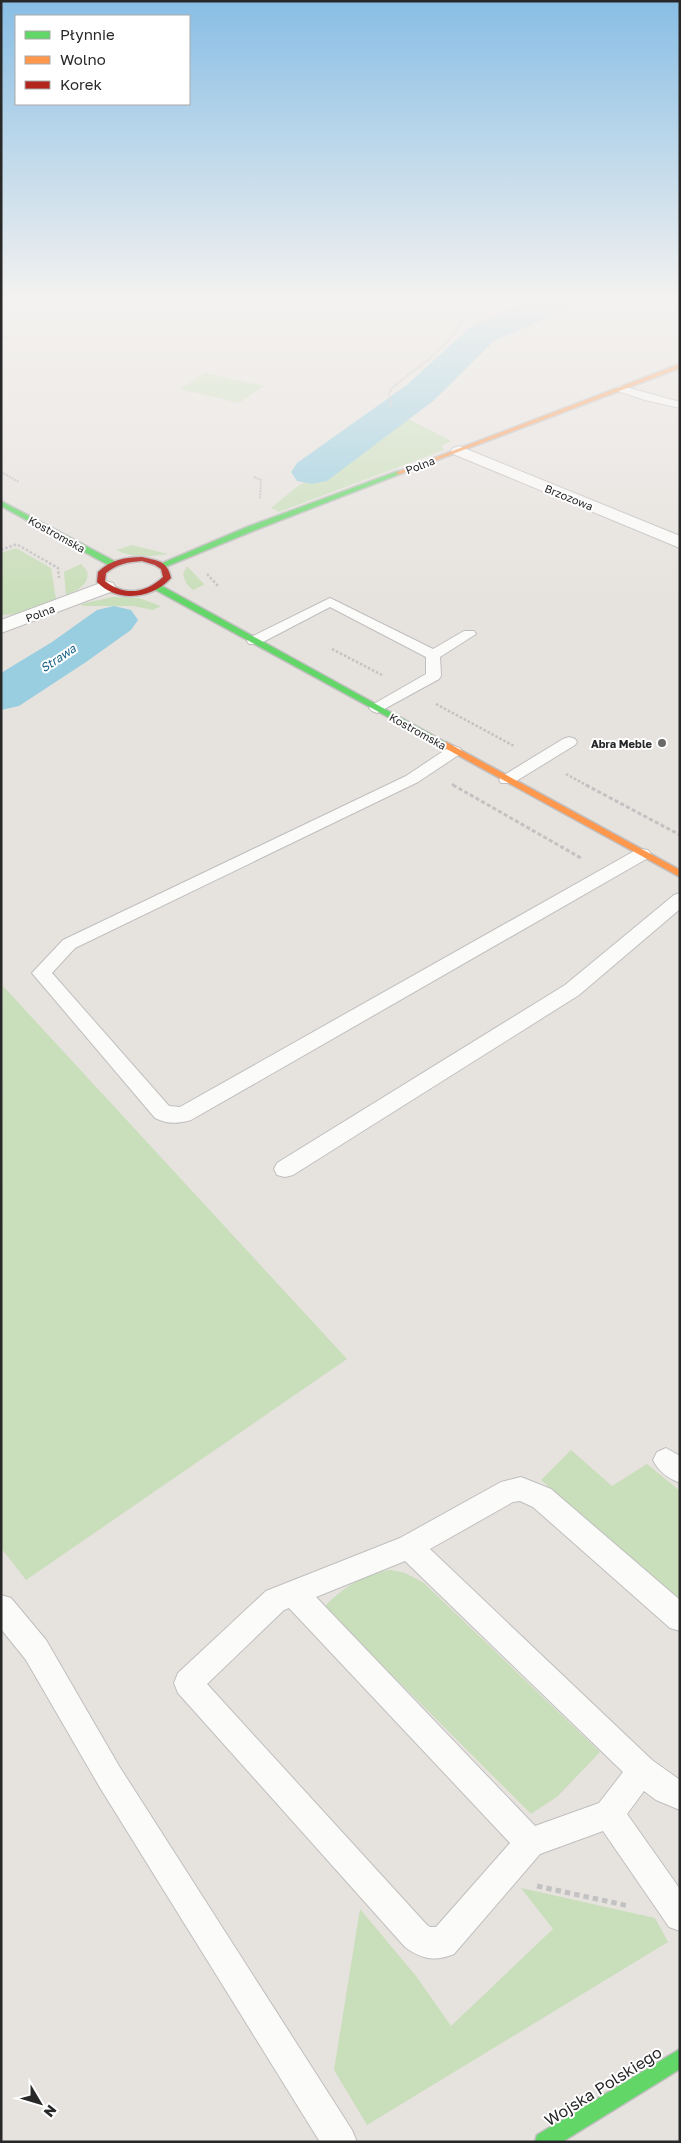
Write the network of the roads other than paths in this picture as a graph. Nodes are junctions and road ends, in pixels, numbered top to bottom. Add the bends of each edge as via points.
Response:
1 (593, 400) edge
2 (658, 400) edge
3 (680, 405) edge
4 (459, 451) junction
5 (1, 503) edge
6 (680, 543) edge
7 (113, 564) junction
8 (162, 565) junction
9 (106, 588) junction
10 (157, 588) junction
11 (1, 627) edge
12 (469, 634) dead end
13 (254, 641) junction
14 (434, 655) junction
15 (377, 708) junction
16 (569, 742) dead end
17 (454, 751) junction
18 (507, 780) junction
19 (642, 854) junction
20 (680, 874) edge
21 (680, 899) edge
22 (285, 1169) dead end
23 (409, 1547) junction
24 (294, 1594) junction
25 (1, 1608) edge
26 (680, 1618) edge
27 (642, 1770) junction
28 (680, 1795) edge
29 (609, 1814) junction
30 (530, 1843) junction
31 (678, 1913) edge
32 (680, 2058) edge
33 (340, 2142) edge
34 (544, 2142) edge

1 - 4 street, Polna
2 - 3 lane
4 - 6 street, Brzozowa
4 - 8 street, Polna
5 - 7 street, Kostromska
7 - 8 street via 142,559
7 - 9 street via 100,575
8 - 10 street via 167,571 167,578
9 - 10 street via 130,594
9 - 11 street, Polna
10 - 13 street, Kostromska
12 - 14 lane
13 - 14 lane via 330,602
13 - 15 street, Kostromska
14 - 15 lane via 434,676
15 - 17 street, Kostromska
16 - 18 lane
17 - 18 street, Kostromska
17 - 19 lane via 412,779 69,944 41,973 162,1112 170,1116 184,1114
18 - 19 street, Kostromska
19 - 20 street, Kostromska
21 - 22 lane via 572,990
23 - 24 lane
23 - 26 lane via 510,1490 521,1489 542,1498
23 - 27 lane
24 - 30 lane
24 - 30 lane via 275,1600 188,1683 416,1936 425,1943 443,1943
25 - 33 lane via 36,1650 109,1776
27 - 28 lane via 666,1790
27 - 29 lane
29 - 30 lane
29 - 31 lane
32 - 34 street, Wojska Polskiego

